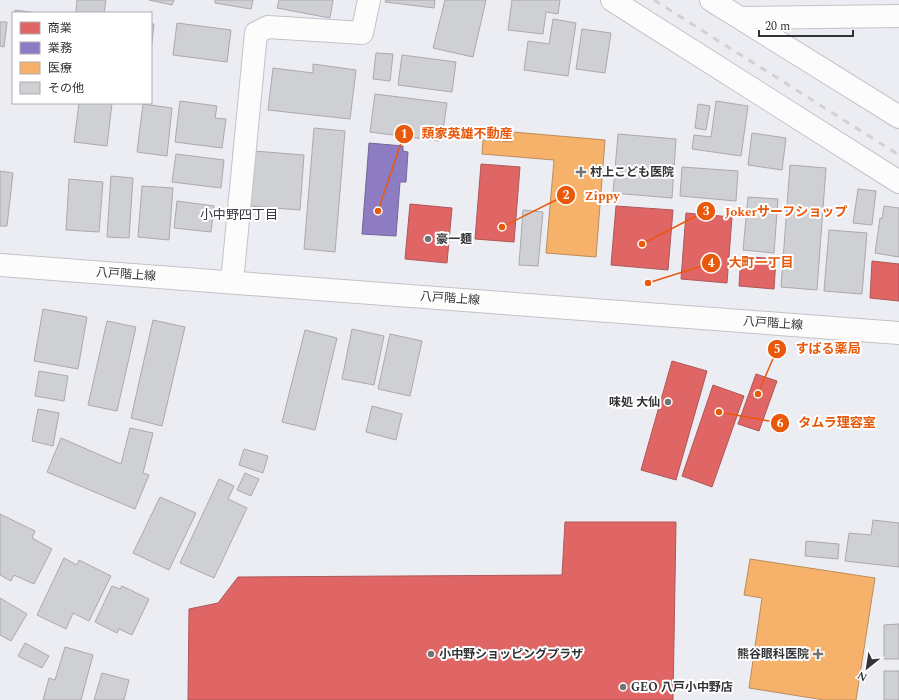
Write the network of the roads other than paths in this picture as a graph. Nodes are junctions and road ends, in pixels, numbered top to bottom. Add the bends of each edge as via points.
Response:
1 (369, 0) edge
2 (612, 0) edge
3 (711, 0) edge
4 (899, 16) edge
5 (740, 18) junction
6 (899, 117) edge
7 (899, 182) edge
8 (0, 265) edge
9 (232, 282) junction
10 (899, 333) edge

1 - 9 street via 362,33 268,28 256,33
2 - 7 street
3 - 5 street
4 - 5 street
5 - 6 street
8 - 9 street, 八戸階上線
9 - 10 street, 八戸階上線

